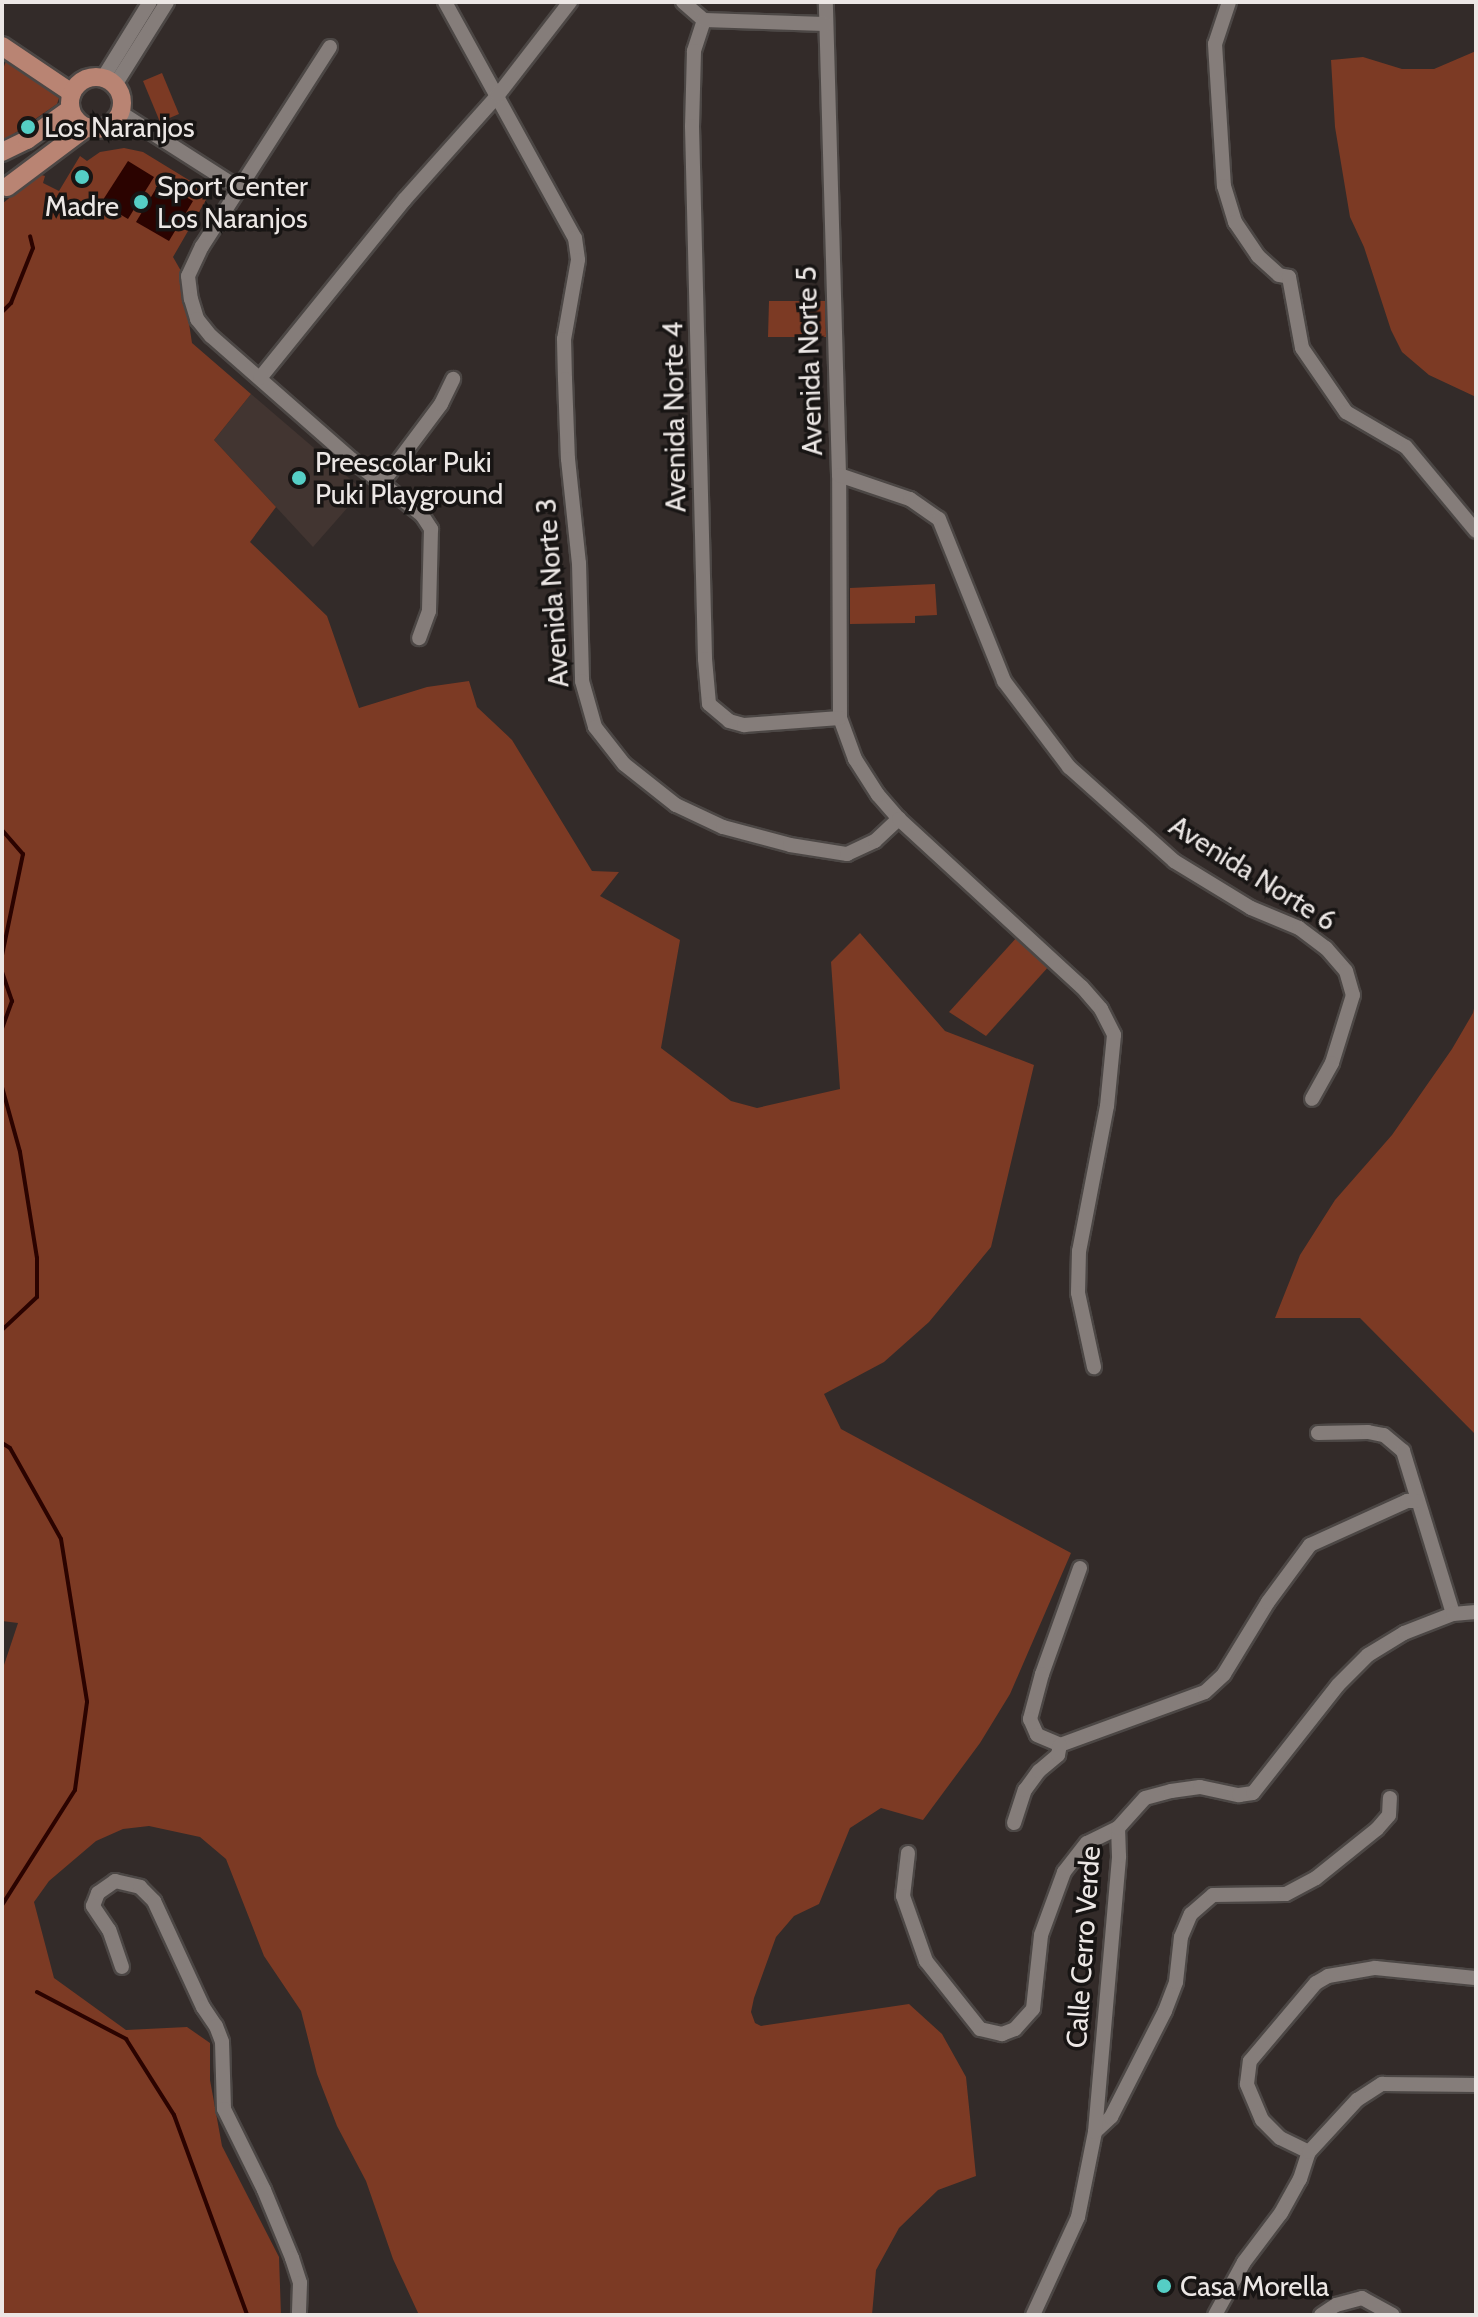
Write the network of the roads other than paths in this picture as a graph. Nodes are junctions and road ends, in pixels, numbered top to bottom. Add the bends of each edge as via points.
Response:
1 (150, 2) edge
2 (167, 2) edge
3 (445, 2) edge
4 (570, 2) edge
5 (683, 2) edge
6 (826, 2) edge
7 (1229, 2) edge
8 (704, 20) junction
9 (825, 24) junction
10 (2, 46) edge
11 (330, 47) dead end
12 (109, 82) junction
13 (498, 95) junction
14 (71, 101) junction
15 (121, 113) junction
16 (87, 127) junction
17 (2, 152) edge
18 (2, 162) edge
19 (240, 189) junction
20 (5, 190) edge
21 (260, 378) junction
22 (453, 379) dead end
23 (839, 475) junction
24 (382, 483) junction
25 (1476, 531) edge
26 (419, 638) dead end
27 (840, 718) junction
28 (899, 819) junction
29 (1312, 1099) dead end
30 (1094, 1367) dead end
31 (1318, 1433) dead end
32 (1416, 1501) junction
33 (1080, 1568) dead end
34 (1476, 1612) edge
35 (1453, 1614) junction
36 (1060, 1745) junction
37 (1390, 1798) dead end
38 (1014, 1823) dead end
39 (1118, 1828) junction
40 (908, 1853) dead end
41 (122, 1967) dead end
42 (1476, 1978) edge
43 (1476, 2085) edge
44 (1095, 2132) junction
45 (1309, 2152) junction
46 (299, 2315) edge
47 (1033, 2315) edge
48 (1215, 2315) edge
49 (1321, 2315) edge
50 (1393, 2315) edge

1 - 12 street
2 - 12 street
3 - 13 street, Avenida Norte 3
4 - 13 street
5 - 8 street
6 - 9 street, Avenida Norte 5
7 - 25 street via 1215,44 1224,186 1235,222 1258,256 1289,277 1302,348 1346,412 1406,447
8 - 9 street
8 - 27 street, Avenida Norte 4 via 694,51 692,126 706,689 709,704 718,713 744,725
9 - 23 street, Avenida Norte 5
10 - 14 main road
11 - 19 street
12 - 14 main road via 89,78
12 - 15 main road via 122,99
13 - 21 street via 405,199
13 - 28 street, Avenida Norte 3 via 575,238 578,260 564,339 565,395 579,563 582,681 595,727 646,782 676,805 723,827 847,854 875,841
14 - 16 main road
14 - 17 main road via 27,140
15 - 16 main road via 103,128
15 - 19 street
16 - 20 main road
18 - 20 main road via 9,174
19 - 21 street via 188,276 197,319
21 - 24 street
22 - 24 street via 441,404
23 - 27 street, Avenida Norte 5
23 - 29 street, Avenida Norte 6 via 910,499 939,519 1004,681 1069,767 1174,861 1251,908 1299,928 1346,971 1353,995 1332,1063
24 - 26 street via 422,515 431,529 429,611
27 - 28 street via 855,759
28 - 30 street via 1082,987 1114,1035 1107,1106 1079,1251 1078,1293
31 - 32 street via 1368,1432 1397,1444
32 - 35 street
32 - 36 street via 1310,1545 1224,1674 1205,1692
33 - 36 street via 1030,1719 1037,1735
34 - 35 street, Calle Cerro Verde
35 - 39 street, Calle Cerro Verde via 1404,1633 1368,1655 1253,1793 1200,1787 1171,1791 1145,1798
36 - 38 street via 1058,1755 1025,1790
37 - 44 street via 1389,1815 1377,1829 1316,1878 1286,1894 1213,1895 1191,1914 1165,2011 1116,2108
39 - 40 street via 1087,1843 1064,1872 1041,1935 1033,2009 1015,2029 1002,2034 980,2029 926,1961 903,1896
39 - 44 street, Calle Cerro Verde
41 - 46 street via 109,1930 93,1906 98,1893 115,1881 140,1887 154,1901 216,2026 222,2042 224,2109 292,2258 300,2283
42 - 45 street via 1375,1968 1316,1983 1250,2061 1247,2084 1262,2120 1280,2138
43 - 45 street via 1382,2084 1357,2100
44 - 47 street, Calle Cerro Verde via 1078,2217
45 - 48 street via 1281,2213 1244,2262
49 - 50 street via 1362,2298

